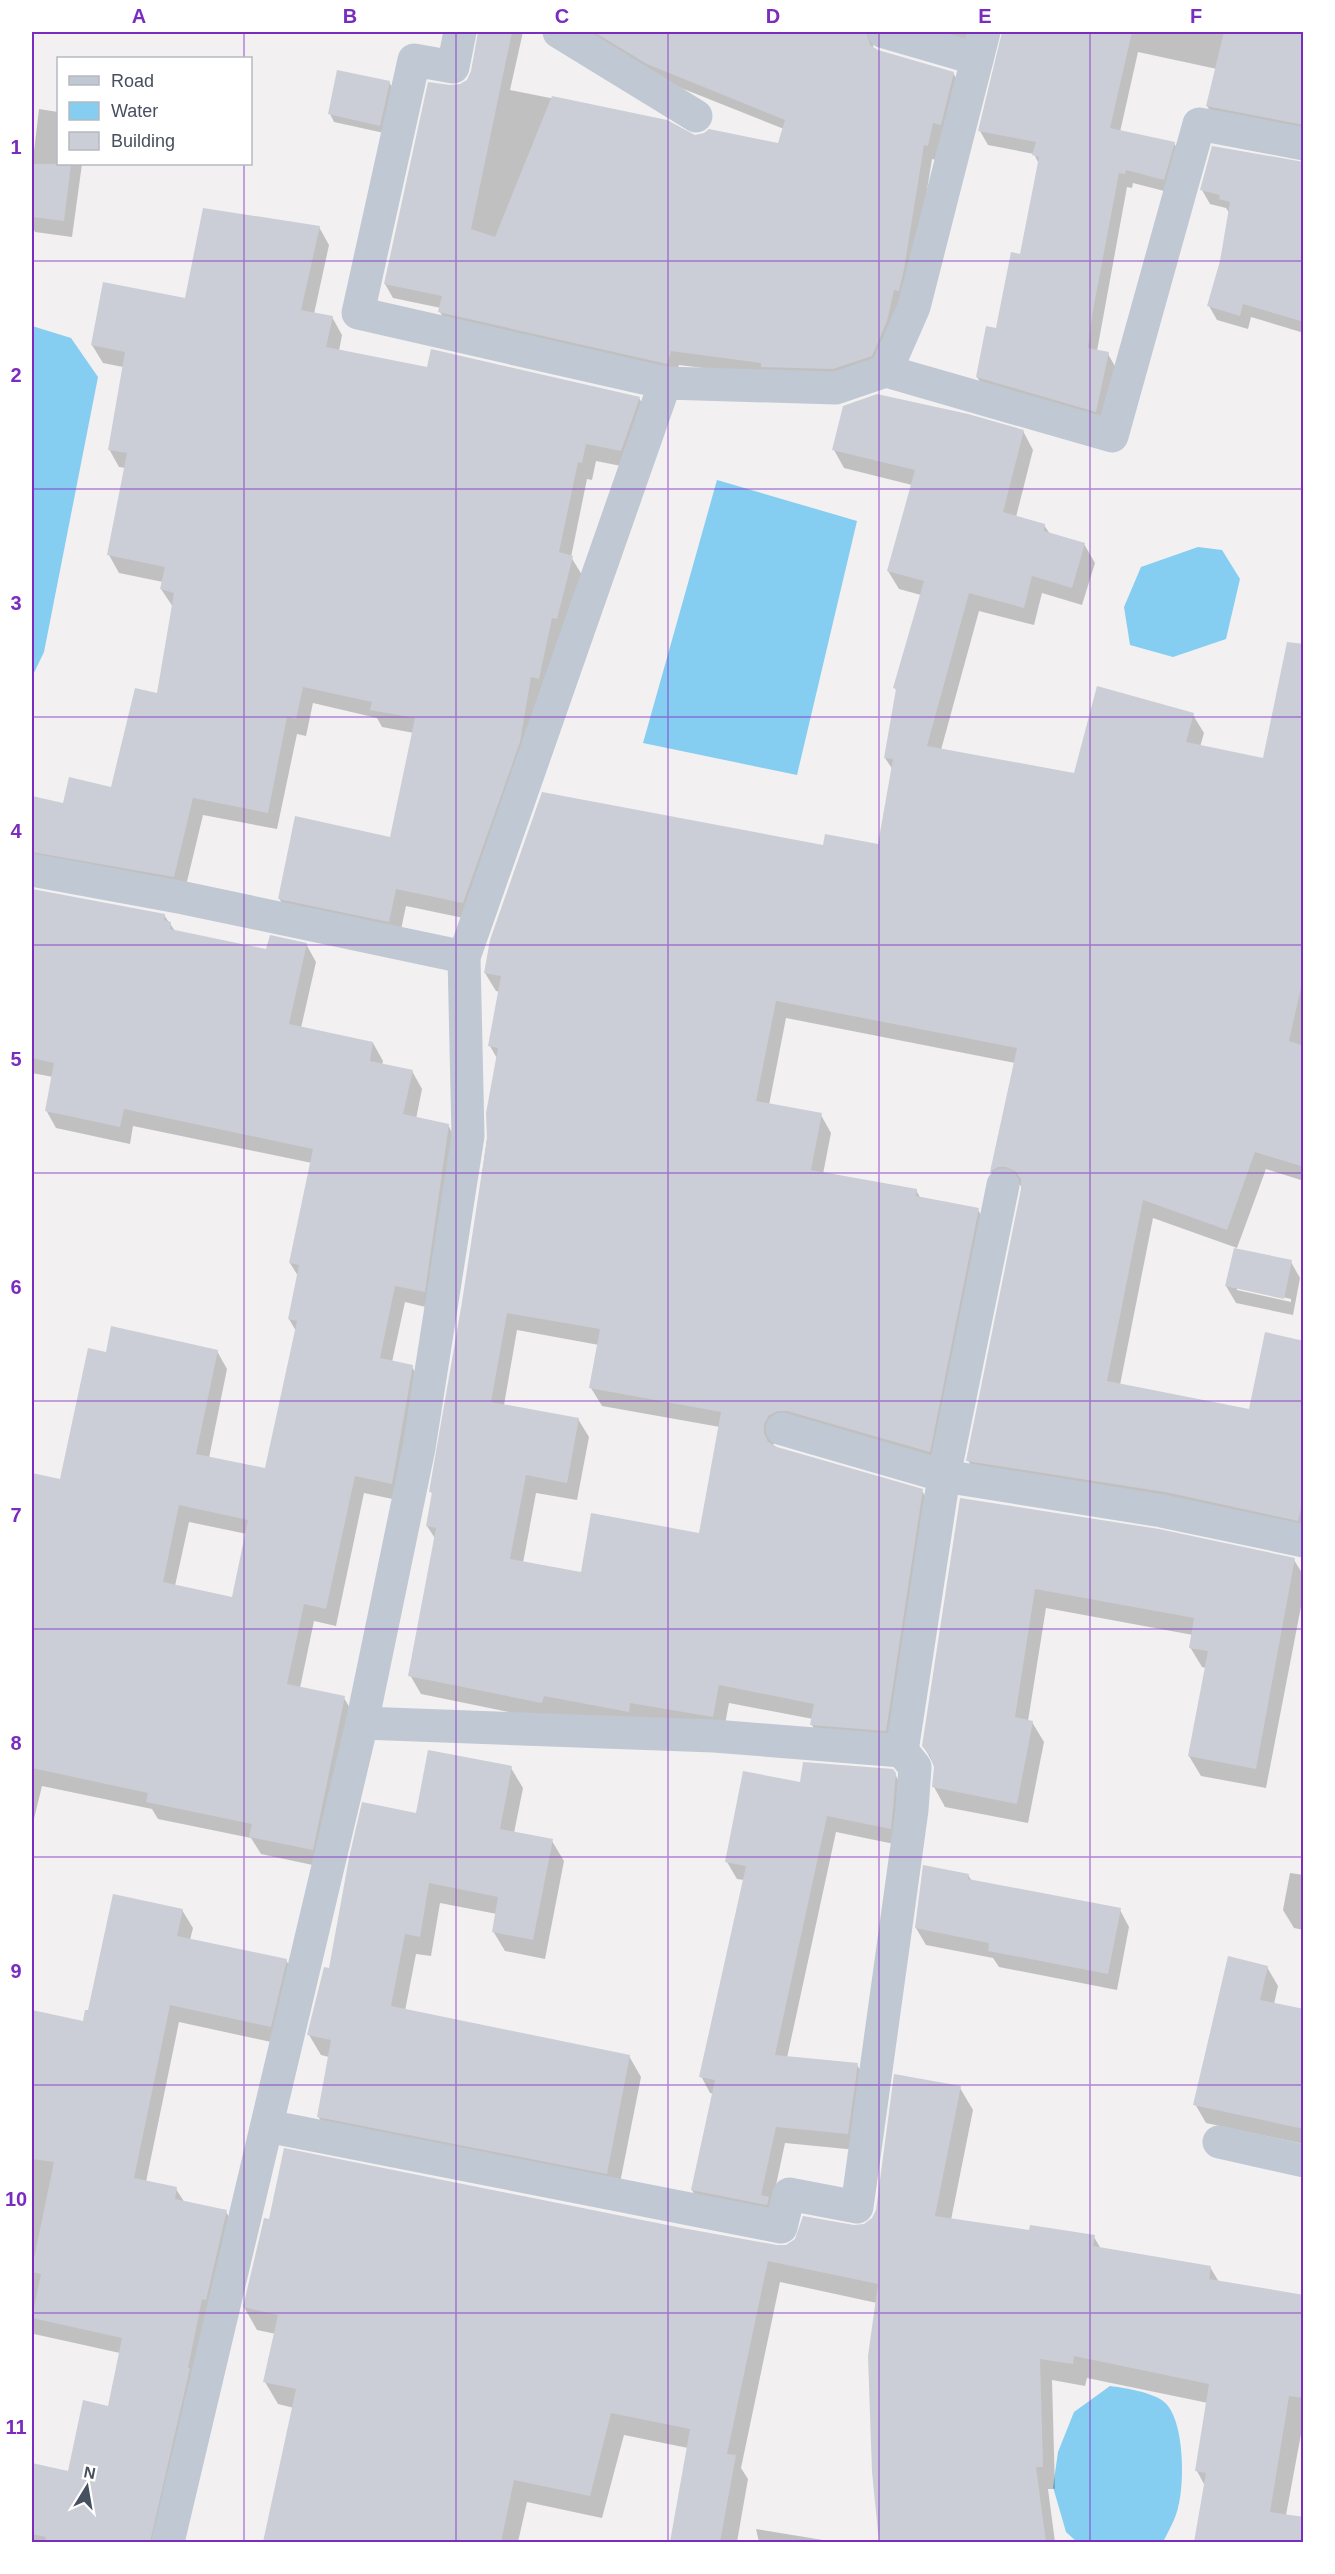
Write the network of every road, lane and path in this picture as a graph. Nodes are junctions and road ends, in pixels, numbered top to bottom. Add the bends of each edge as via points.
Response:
1 (460, 32) edge
2 (559, 32) edge
3 (884, 32) edge
4 (981, 45) edge
5 (696, 116) dead end
6 (1304, 144) edge
7 (886, 371) junction
8 (664, 383) junction
9 (32, 870) edge
10 (464, 957) junction
11 (1003, 1185) dead end
12 (782, 1429) dead end
13 (944, 1476) junction
14 (1304, 1541) edge
15 (362, 1723) junction
16 (902, 1751) junction
17 (267, 2126) junction
18 (1219, 2142) dead end
19 (1304, 2161) edge
20 (168, 2542) edge

1 - 8 street via 453,67 414,60 358,313
2 - 5 street
3 - 4 street
4 - 7 street via 914,307
6 - 7 street via 1199,124 1112,436
7 - 8 street via 836,388
8 - 10 street
9 - 10 street
10 - 15 street via 468,1136 419,1448
11 - 13 street
12 - 13 street
13 - 14 street via 1161,1511
13 - 16 street
15 - 16 street via 714,1736
15 - 17 street
16 - 17 street via 915,1767 912,1810 857,2207 789,2194 781,2228
17 - 20 street
18 - 19 street

